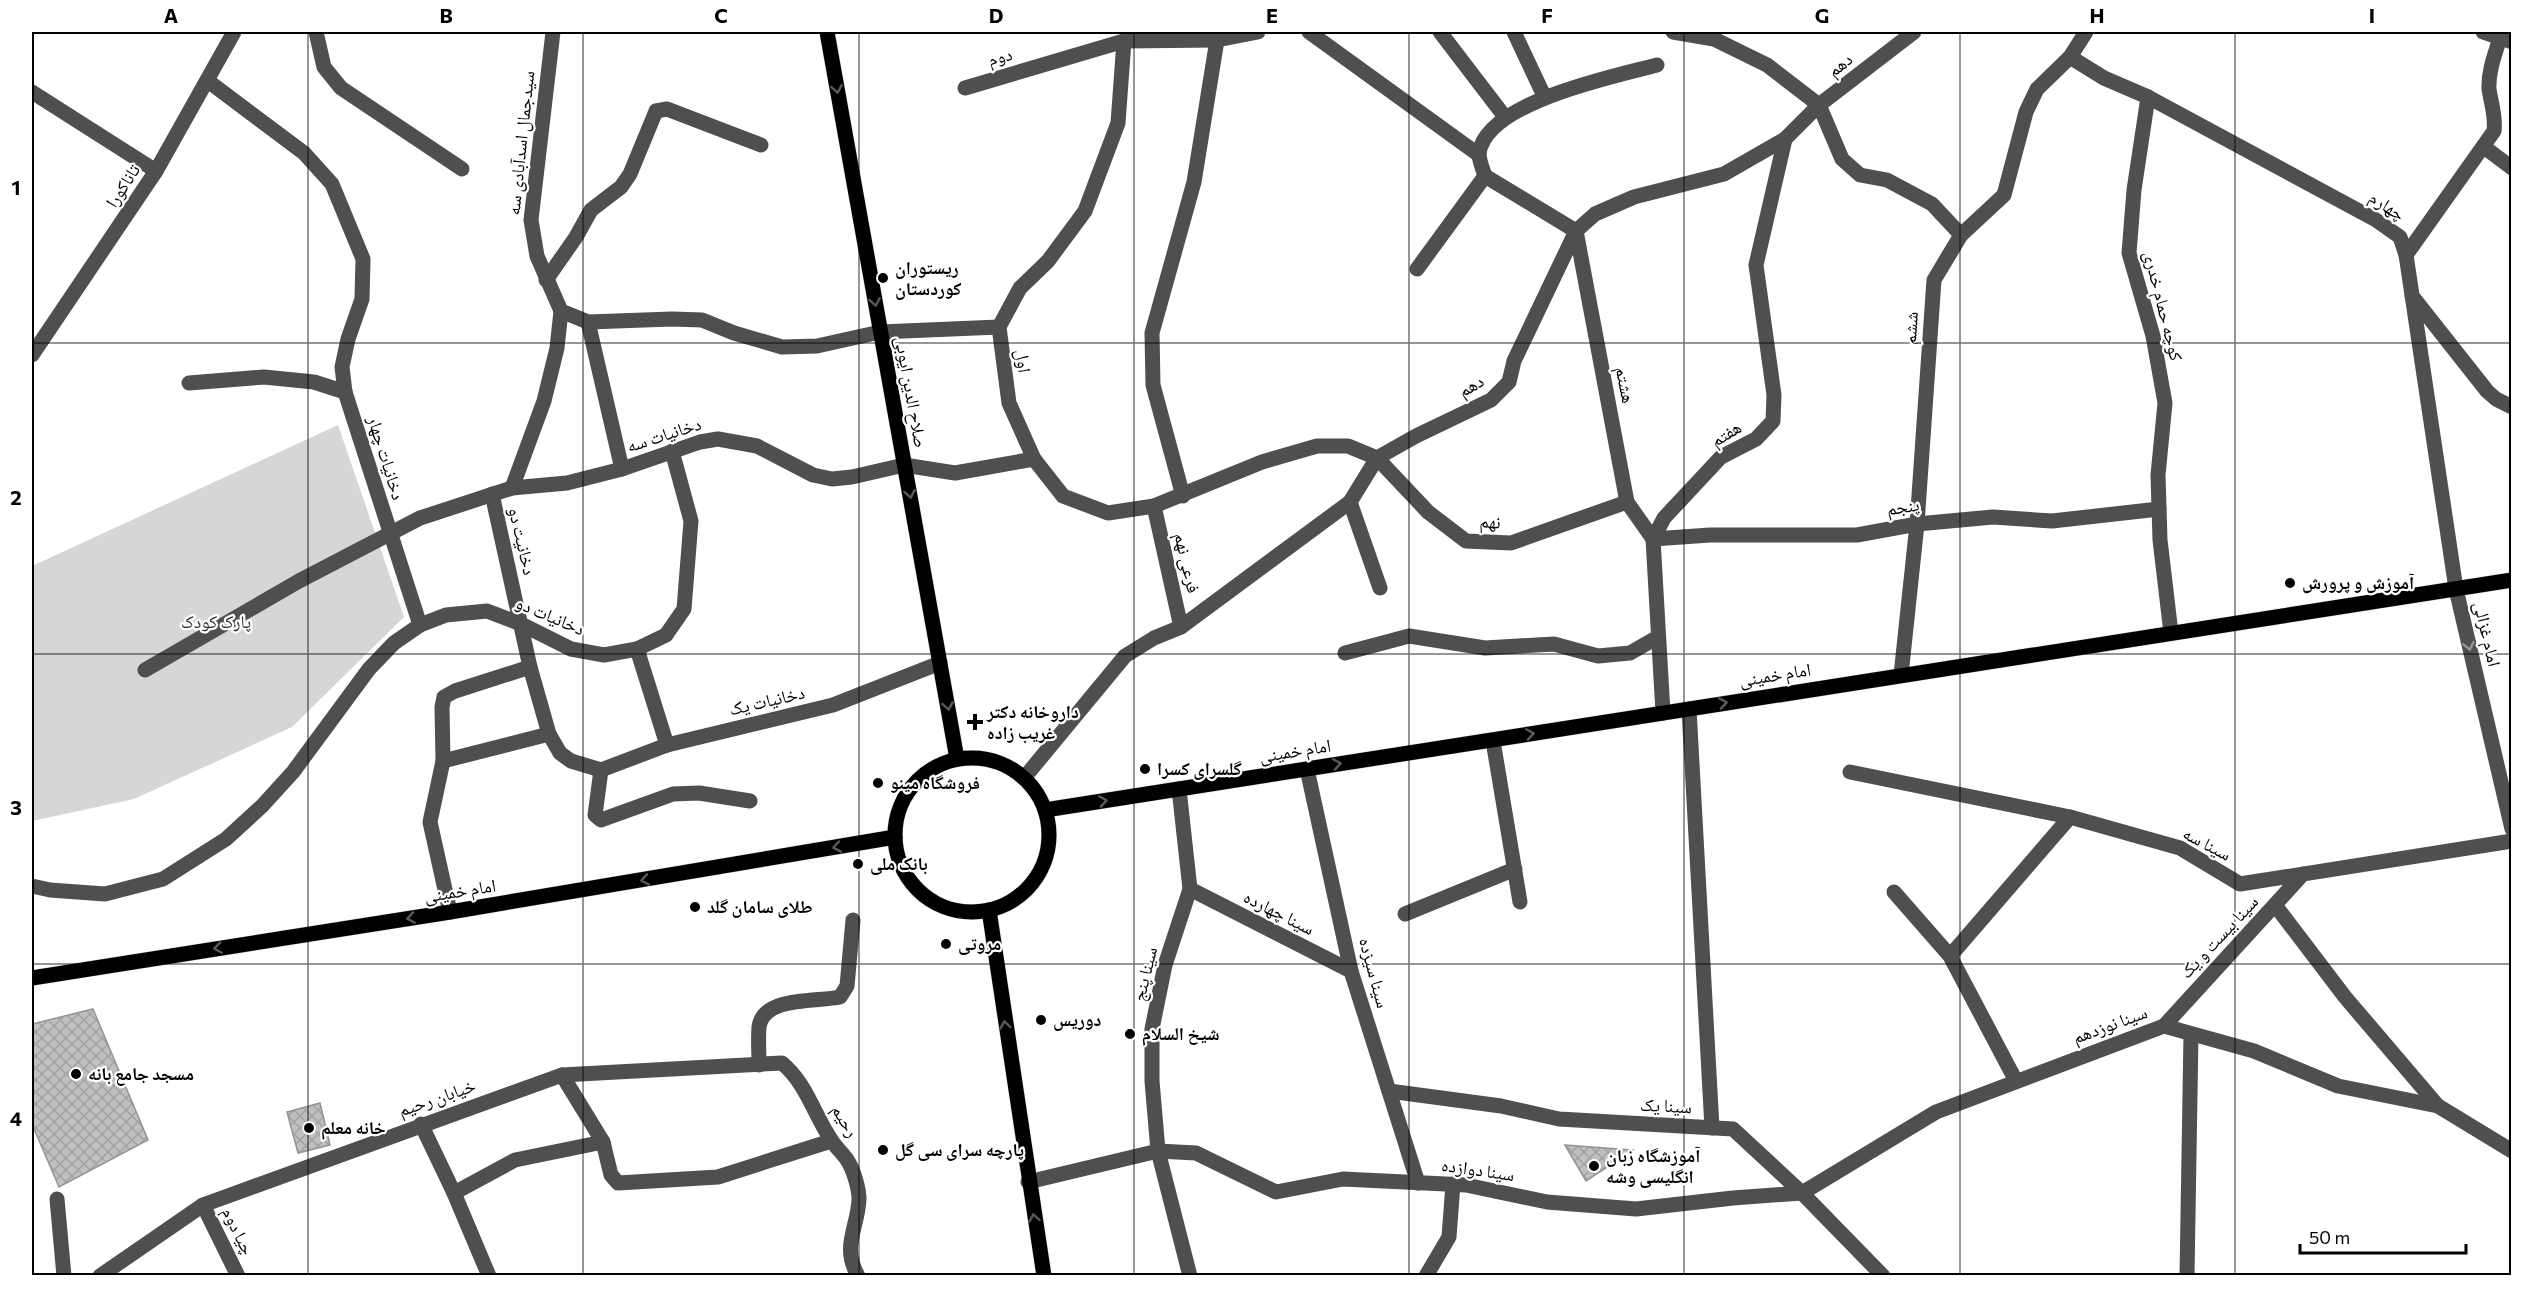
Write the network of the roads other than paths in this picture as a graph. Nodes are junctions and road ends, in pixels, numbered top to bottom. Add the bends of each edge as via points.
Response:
1 (234, 32) edge
2 (316, 32) edge
3 (554, 32) edge
4 (827, 32) edge
5 (1258, 32) edge
6 (1309, 32) edge
7 (1440, 32) edge
8 (1514, 32) edge
9 (1673, 32) edge
10 (1914, 32) edge
11 (2086, 32) edge
12 (2483, 32) edge
13 (1217, 39) junction
14 (2506, 40) edge
15 (1124, 41) junction
16 (2070, 57) junction
17 (1658, 65) dead end
18 (208, 81) junction
19 (965, 88) dead end
20 (32, 92) edge
21 (2148, 97) junction
22 (1545, 98) junction
23 (1819, 105) junction
24 (1505, 117) junction
25 (1785, 139) junction
26 (761, 145) dead end
27 (2484, 147) junction
28 (1479, 155) junction
29 (2511, 168) edge
30 (462, 169) dead end
31 (156, 171) junction
32 (1485, 176) junction
33 (1576, 231) junction
34 (1961, 235) junction
35 (2406, 255) junction
36 (1418, 268) dead end
37 (546, 280) junction
38 (2412, 296) junction
39 (561, 311) junction
40 (588, 322) junction
41 (999, 327) junction
42 (880, 332) junction
43 (32, 355) edge
44 (189, 383) dead end
45 (345, 392) junction
46 (2511, 407) edge
47 (672, 451) junction
48 (1377, 458) junction
49 (1034, 459) junction
50 (904, 465) junction
51 (622, 469) junction
52 (512, 488) junction
53 (492, 494) junction
54 (1183, 496) junction
55 (1350, 502) junction
56 (1627, 502) junction
57 (1154, 506) junction
58 (2159, 509) junction
59 (1917, 524) junction
60 (389, 534) junction
61 (1653, 539) junction
62 (2511, 580) edge
63 (1380, 588) dead end
64 (2456, 589) junction
65 (521, 624) junction
66 (420, 625) junction
67 (1181, 627) junction
68 (2171, 633) junction
69 (1658, 637) junction
70 (637, 649) junction
71 (1345, 653) dead end
72 (940, 663) junction
73 (530, 667) junction
74 (145, 670) dead end
75 (1901, 675) junction
76 (1689, 708) junction
77 (1663, 713) junction
78 (549, 734) junction
79 (1493, 741) junction
80 (667, 745) junction
81 (957, 759) junction
82 (443, 762) junction
83 (1307, 769) junction
84 (601, 770) junction
85 (1850, 772) dead end
86 (1024, 778) junction
87 (1179, 789) junction
88 (750, 801) dead end
89 (1045, 810) junction
90 (2070, 817) junction
91 (2511, 829) edge
92 (895, 837) junction
93 (2511, 841) edge
94 (1515, 869) junction
95 (2303, 874) junction
96 (32, 886) edge
97 (1190, 889) junction
98 (1894, 892) dead end
99 (1520, 902) dead end
100 (2274, 905) junction
101 (989, 910) junction
102 (450, 912) junction
103 (1405, 914) dead end
104 (853, 920) dead end
105 (1950, 956) junction
106 (1351, 971) junction
107 (32, 978) edge
108 (2164, 1026) junction
109 (2191, 1034) junction
110 (782, 1063) joint
111 (759, 1065) junction
112 (562, 1075) junction
113 (2016, 1081) junction
114 (1389, 1091) junction
115 (2438, 1106) junction
116 (421, 1124) junction
117 (1712, 1128) junction
118 (831, 1141) junction
119 (603, 1142) junction
120 (1158, 1151) junction
121 (2511, 1151) edge
122 (1028, 1182) junction
123 (1418, 1183) junction
124 (1453, 1184) junction
125 (454, 1192) junction
126 (1802, 1193) junction
127 (57, 1199) dead end
128 (203, 1205) junction
129 (64, 1275) edge
130 (100, 1275) edge
131 (238, 1275) edge
132 (489, 1275) edge
133 (858, 1275) edge
134 (1044, 1275) edge
135 (1190, 1275) edge
136 (1426, 1275) edge
137 (1882, 1275) edge
138 (2187, 1275) edge

1 - 18 street, تاناکورا
2 - 30 street via 324,67 341,88
3 - 37 street, سیدجمال اسدآبادی سه via 531,220
4 -> 42 main road, صلاح الدین ایوبی
5 - 13 street, دوم
6 - 28 street
7 - 24 street
8 - 22 street
9 - 23 street via 1714,39 1749,54
10 - 23 street, دهم
11 - 16 street, ششم
12 - 14 street
13 - 15 street, دوم
13 - 54 street via 1194,182 1152,333 1153,385
14 - 27 street via 2489,75 2496,120
15 - 19 street, دوم
15 - 41 street via 1118,123 1085,211 1048,261 1020,288
16 - 21 street, چهارم via 2104,78
16 - 34 street, ششم via 2037,89 2026,112 2004,195
17 - 22 street
18 - 31 street, تاناکورا
18 - 45 street, دخانیات چهار via 304,153 332,184 363,259 362,299 342,367
20 - 31 street
21 - 35 street, چهارم via 2376,220 2400,237
21 - 58 street, کوچه حمام خدری via 2128,253 2153,336 2165,403
22 - 24 street
23 - 25 street, دهم
23 - 34 street via 1842,159 1860,176 1887,180 1932,204
24 - 28 street via 1485,138
25 - 33 street, دهم via 1724,174 1634,197 1595,214
25 - 61 street, هفتم via 1756,265 1774,395 1773,421 1756,439 1721,457 1664,518
26 - 37 street via 667,109 656,111 630,174 621,187 591,210
27 - 29 street
27 - 35 street
28 - 32 street
31 - 43 street, تاناکورا
32 - 33 street
32 - 36 street
33 - 48 street, دهم via 1514,361 1509,382 1491,400
33 - 56 street, هشتم
34 - 59 street, ششم via 1934,280
35 - 38 street, چهارم
37 - 39 street, سیدجمال اسدآبادی سه
38 - 46 street via 2487,391
38 - 64 street, چهارم
39 - 40 street
39 - 52 street via 544,401
40 - 42 street via 702,320 782,347 817,346
40 - 51 street
41 - 42 street
41 - 49 street, اول via 1009,403
42 - 50 main road, صلاح الدین ایوبی
44 - 45 street via 264,377 314,382
45 - 60 street, دخانیات چهار
47 - 50 street, دخانیات سه via 718,439 744,443 782,457 813,475 832,479
47 - 51 street, دخانیات سه
47 - 70 street, دخانیات دو via 691,521 684,609 666,636
48 - 54 street, اول via 1348,446 1317,446 1262,462
48 - 55 street, دهم
48 - 56 street, نهم via 1428,513 1466,541 1511,543
49 - 50 street, دخانیات سه via 955,473
49 - 57 street, اول via 1063,496 1108,513
50 -> 72 main road, صلاح الدین ایوبی
51 - 52 street, دخانیات سه via 567,483
52 - 53 street, دخانیات سه
53 - 60 street, دخانیات سه via 420,518
53 - 65 street, دخانیت دو
54 - 57 street, اول
55 - 63 street
55 - 67 street, دهم
56 - 61 street, هشتم
57 - 67 street, فرعی نهم
58 - 59 street, پنجم via 2052,521 1993,518
58 - 68 street, کوچه حمام خدری
59 - 61 street, پنجم via 1857,536 1710,535
59 - 75 street, ششم
60 - 66 street, دخانیات چهار
60 - 74 street, دخانیات سه
61 - 69 street
62 - 64 main road, امام خمینی
64 - 68 main road, امام خمینی
64 -> 91 street, امام غزالی
65 - 66 street, دخانیات دو via 487,611 446,615
65 - 70 street, دخانیات دو via 571,649 604,655
65 - 73 street, دخانیت دو
66 - 96 street, دخانیات دو via 394,643 369,669 293,772 226,839 163,879 105,894
67 - 86 street, دهم via 1125,656
68 - 75 main road, امام خمینی
69 - 71 street via 1630,653 1598,656 1554,644 1485,648 1408,636
69 - 77 street
70 - 80 street
72 - 80 street, دخانیات یک via 832,705
72 -> 81 main road, صلاح الدین ایوبی
73 - 78 street, دخانیت دو
73 - 82 street via 444,698
76 -> 75 main road, امام خمینی
76 - 77 main road, امام خمینی
76 - 117 street
79 -> 77 main road, امام خمینی
78 - 82 street
78 - 84 street via 560,753 571,761
83 -> 79 main road, امام خمینی
79 - 94 street
80 - 84 street, دخانیات یک
81 - 86 main road via 993,760
81 - 92 main road via 925,774 912,787 896,819
82 - 102 street via 430,822
83 - 87 main road, امام خمینی
83 - 106 street, سینا سیزده
84 - 88 street via 595,815 601,819 673,794 699,793
85 - 90 street, سینا سه
86 - 89 main road via 1037,792
89 -> 87 main road, امام خمینی
87 - 97 street, سینا پنج
89 - 101 main road via 1048,852 1040,872 1009,903
90 - 95 street, سینا سه via 2180,849 2240,884
90 - 105 street
92 - 101 main road via 899,860 909,880 924,896 944,907 966,912
92 -> 102 main road, امام خمینی
93 - 95 street, سینا سه
94 - 99 street
94 - 103 street
95 - 100 street, سینا بیست و یک
97 - 106 street, سینا چهارده
97 - 120 street, سینا پنج via 1165,965 1152,1029
98 - 105 street
100 - 108 street, سینا بیست و یک
100 - 115 street via 2345,998
122 -> 101 main road
102 -> 107 main road, امام خمینی
104 - 111 street via 847,986 840,998 779,1004 767,1011 759,1024
105 - 113 street
106 - 114 street, سینا سیزده
108 - 109 street, سینا نوزدهم
108 - 113 street, سینا نوزدهم
109 - 115 street, سینا نوزدهم via 2254,1051 2338,1086
109 - 138 street
110 - 111 street, خیابان رحیم
110 - 118 street, رحیم via 800,1082
111 - 112 street, خیابان رحیم
112 - 116 street, خیابان رحیم
112 - 119 street
113 - 126 street, سینا نوزدهم via 1936,1112
114 - 117 street, سینا یک via 1501,1106 1559,1119
114 - 123 street, سینا سیزده
115 - 121 street, سینا نوزدهم
116 - 125 street
116 - 128 street, خیابان رحیم
117 - 126 street, سینا یک via 1733,1129
118 - 119 street via 718,1177 618,1183 610,1175
118 - 133 street, رحیم via 849,1163 859,1198 849,1254
119 - 125 street via 515,1160
120 - 122 street, سینا دوازده
120 - 123 street, سینا دوازده via 1196,1153 1276,1192 1342,1179
120 - 135 street, سینا پنج
134 -> 122 main road
123 - 124 street, سینا دوازده
124 - 126 street, سینا دوازده via 1547,1202 1636,1209
124 - 136 street via 1449,1237
125 - 132 street
126 - 137 street, سینا یک
127 - 129 street
128 - 130 street, خیابان رحیم
128 - 131 street, چیا دوم

